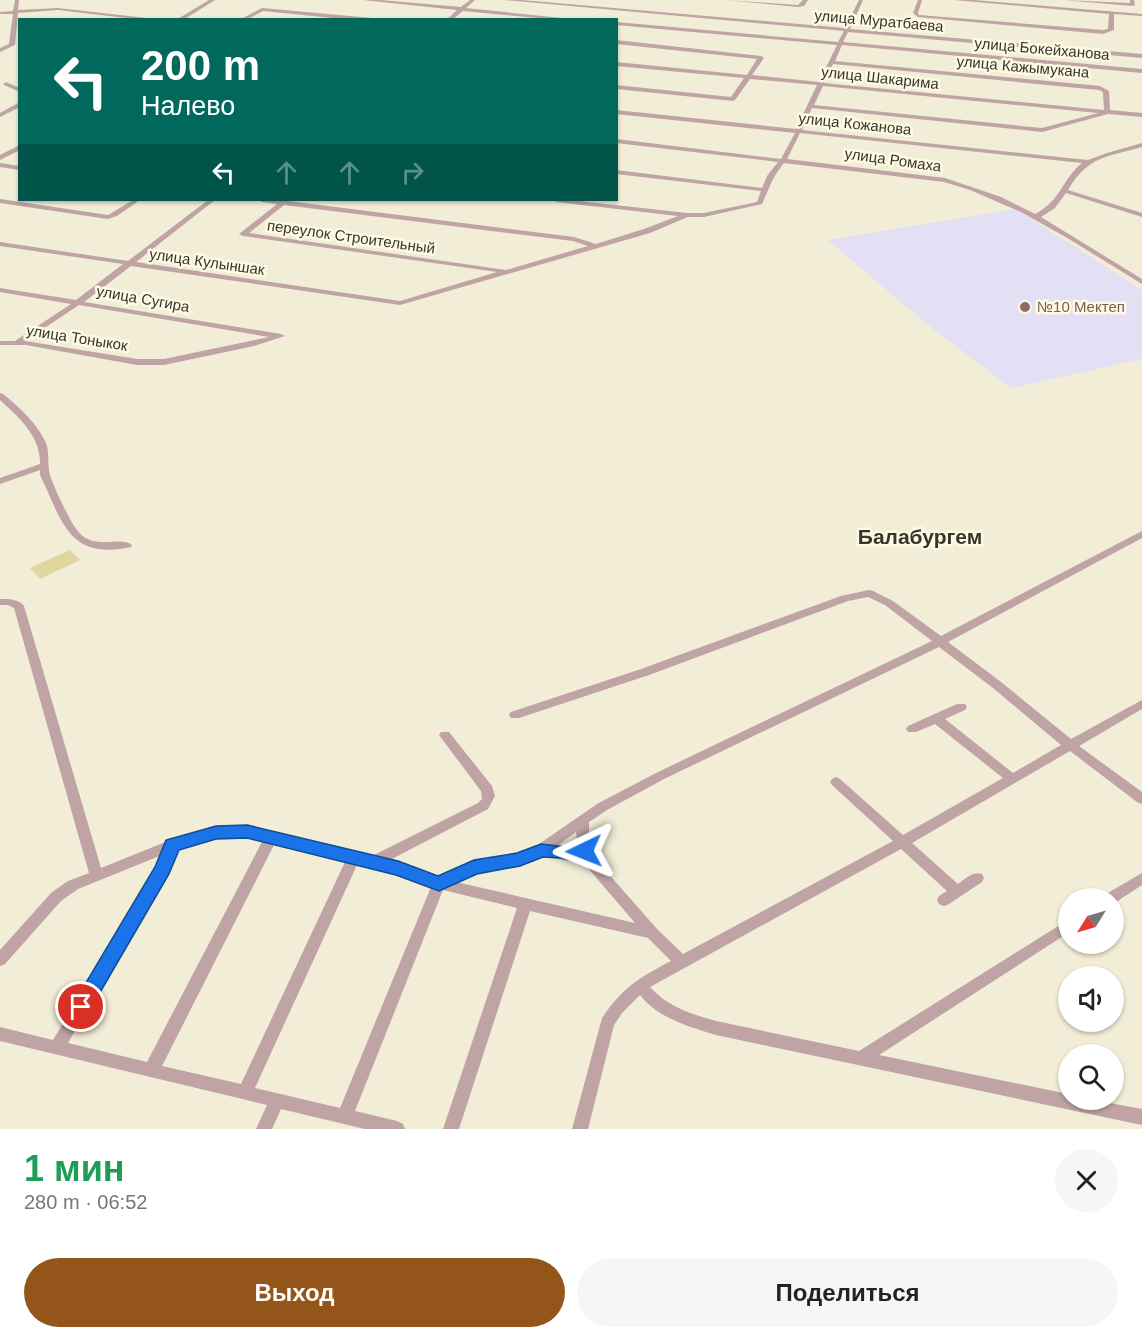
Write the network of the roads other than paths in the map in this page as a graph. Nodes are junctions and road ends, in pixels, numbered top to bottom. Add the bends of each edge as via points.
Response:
1 (17, 0) edge
2 (213, 0) edge
3 (365, 0) edge
4 (472, 0) edge
5 (506, 0) edge
6 (728, 0) edge
7 (806, 0) edge
8 (861, 0) edge
9 (920, 0) edge
10 (956, 0) edge
11 (1050, 0) edge
12 (1064, 0) edge
13 (1132, 0) edge
14 (977, 1) edge
15 (1047, 7) junction
16 (67, 9) junction
17 (462, 9) junction
18 (15, 11) junction
19 (0, 12) edge
20 (1112, 12) junction
21 (1142, 15) edge
22 (59, 16) dead end
23 (145, 18) edge
24 (182, 18) edge
25 (244, 18) edge
26 (353, 18) edge
27 (451, 18) edge
28 (558, 18) edge
29 (618, 23) edge
30 (847, 30) junction
31 (618, 42) edge
32 (840, 43) junction
33 (0, 50) edge
34 (1142, 56) edge
35 (830, 62) junction
36 (618, 64) edge
37 (1142, 71) edge
38 (748, 77) junction
39 (6, 84) dead end
40 (821, 84) junction
41 (618, 87) edge
42 (18, 89) edge
43 (18, 105) edge
44 (810, 106) junction
45 (618, 112) edge
46 (1107, 112) junction
47 (0, 115) edge
48 (1142, 116) edge
49 (798, 132) junction
50 (618, 141) edge
51 (1142, 145) edge
52 (18, 148) edge
53 (0, 158) edge
54 (783, 160) junction
55 (1090, 162) junction
56 (0, 165) edge
57 (18, 168) edge
58 (618, 172) edge
59 (765, 190) junction
60 (1065, 191) junction
61 (0, 201) edge
62 (135, 201) edge
63 (211, 201) edge
64 (284, 201) edge
65 (564, 201) edge
66 (1142, 208) edge
67 (1138, 214) edge
68 (687, 216) junction
69 (1037, 216) junction
70 (0, 244) edge
71 (596, 246) junction
72 (129, 264) junction
73 (507, 272) junction
74 (1142, 282) edge
75 (0, 290) edge
76 (79, 302) junction
77 (281, 336) joint
78 (17, 342) junction
79 (0, 343) edge
80 (0, 396) edge
81 (43, 466) junction
82 (0, 480) edge
83 (1142, 534) edge
84 (127, 544) dead end
85 (0, 602) edge
86 (939, 642) junction
87 (1142, 704) edge
88 (961, 707) dead end
89 (515, 715) dead end
90 (937, 718) junction
91 (912, 729) dead end
92 (445, 735) dead end
93 (1071, 746) junction
94 (1012, 779) junction
95 (836, 782) dead end
96 (1142, 799) edge
97 (583, 821) junction
98 (271, 837) junction
99 (903, 842) junction
100 (172, 845) junction
101 (541, 850) junction
102 (586, 857) junction
103 (353, 859) junction
104 (373, 862) junction
105 (96, 874) junction
106 (977, 878) dead end
107 (1142, 879) edge
108 (439, 884) junction
109 (1124, 890) edge
110 (957, 891) junction
111 (944, 900) dead end
112 (526, 903) junction
113 (1058, 932) edge
114 (652, 933) junction
115 (0, 960) edge
116 (683, 963) junction
117 (640, 985) junction
118 (0, 1034) edge
119 (58, 1046) junction
120 (859, 1059) junction
121 (152, 1069) junction
122 (245, 1093) junction
123 (277, 1100) junction
124 (345, 1116) junction
125 (1142, 1117) edge
126 (264, 1129) edge
127 (397, 1129) edge
128 (451, 1129) edge
129 (580, 1129) edge

1 - 18 street
2 - 24 street
3 - 17 street
4 - 17 street
5 - 30 street, улица Муратбаева
6 - 7 street via 798,6
8 - 30 street
9 - 20 street via 915,13 918,15 1102,32 1111,30
10 - 14 street
11 - 15 street
12 - 13 street via 1133,5
14 - 15 street
15 - 20 street
16 - 18 street
16 - 22 street
16 - 23 street
17 - 27 street
17 - 28 street
18 - 19 street
18 - 33 street via 12,45
20 - 21 street
25 - 26 street via 265,9
29 - 32 street, улица Бокейханова
30 - 32 street
30 - 34 street, улица Муратбаева
31 - 38 street via 760,57
32 - 35 street
32 - 37 street, улица Бокейханова
35 - 40 street
35 - 46 street, улица Кажымукана via 1096,87 1106,91
36 - 38 street, улица Шакарима
38 - 40 street, улица Шакарима
38 - 41 street via 732,99
39 - 42 street
40 - 44 street
40 - 46 street, улица Шакарима
43 - 47 street
44 - 46 street via 1042,130
44 - 49 street
45 - 49 street, улица Кожанова
46 - 48 street, улица Шакарима
49 - 54 street
49 - 55 street, улица Кожанова
50 - 54 street, улица Ромаха
51 - 55 street
52 - 53 street
54 - 59 street via 773,170
54 - 69 street, улица Ромаха via 945,180
55 - 60 street via 1078,170
56 - 57 street
58 - 59 street
59 - 68 street via 757,204
60 - 67 street
60 - 69 street via 1051,209
61 - 62 street via 110,217
63 - 72 street
64 - 71 street via 574,239
64 - 73 street, переулок Строительный via 243,234
65 - 68 street
66 - 67 street
68 - 71 street, улица Кулыншак
69 - 74 street, улица Ромаха
70 - 72 street, улица Кулыншак
71 - 73 street, улица Кулыншак
72 - 73 street, улица Кулыншак via 393,303 409,302
72 - 76 street
75 - 76 street, улица Сугира
76 - 77 street, улица Сугира
76 - 78 street
77 - 78 street, улица Тоныкок via 182,360 150,362
78 - 79 street, улица Тоныкок
80 - 81 street via 32,426 44,453
81 - 82 street
81 - 84 street via 72,531 79,538 98,546
83 - 86 street
85 - 105 street via 19,606
86 - 89 street via 889,603 864,593
86 - 93 street
86 - 97 street via 701,755
87 - 93 street
88 - 90 street
90 - 91 street
90 - 94 street
92 - 104 street via 487,789 488,801
93 - 94 street
93 - 96 street
94 - 99 street
95 - 99 street
97 - 101 street
97 - 102 street
98 - 100 street via 247,831 216,832
98 - 103 street
98 - 121 street
99 - 110 street
99 - 116 street
100 - 105 street
100 - 119 street via 163,869
101 - 102 street
101 - 108 street via 520,859 474,867
102 - 114 street
103 - 104 street
103 - 122 street
104 - 108 street
105 - 115 street via 56,897
106 - 110 street
107 - 109 street
108 - 112 street
108 - 124 street
110 - 111 street
112 - 114 street
112 - 128 street
113 - 120 street
114 - 116 street
116 - 117 street
117 - 120 street via 652,1000 673,1015
117 - 129 street via 607,1023
118 - 119 street
119 - 121 street
120 - 125 street
121 - 122 street
122 - 123 street
123 - 124 street
123 - 126 street
124 - 127 street

